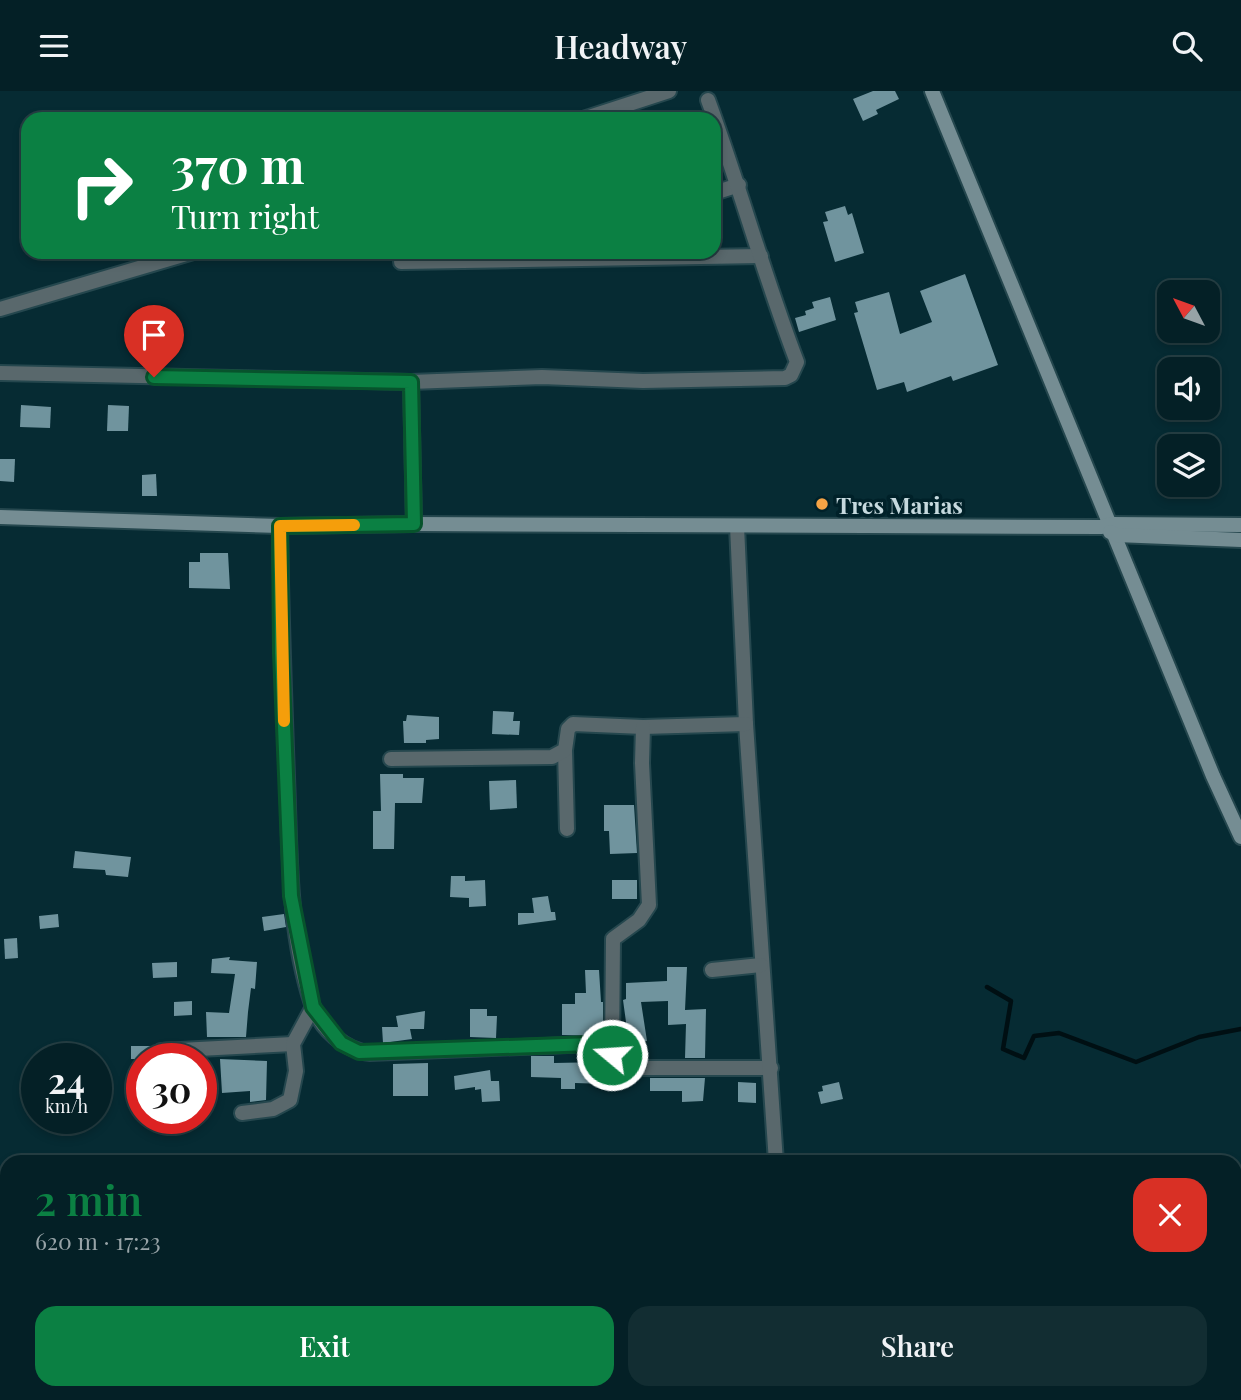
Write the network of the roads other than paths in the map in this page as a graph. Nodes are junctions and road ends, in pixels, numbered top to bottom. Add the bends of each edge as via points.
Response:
1 (669, 91) edge
2 (932, 91) edge
3 (708, 100) dead end
4 (604, 112) edge
5 (712, 112) edge
6 (721, 136) edge
7 (739, 185) junction
8 (721, 191) edge
9 (761, 256) junction
10 (721, 257) edge
11 (169, 259) edge
12 (581, 259) edge
13 (401, 262) dead end
14 (0, 309) edge
15 (0, 373) edge
16 (411, 382) junction
17 (0, 517) edge
18 (414, 524) junction
19 (1241, 525) edge
20 (280, 526) junction
21 (737, 526) junction
22 (1109, 529) junction
23 (1241, 540) edge
24 (746, 724) junction
25 (643, 727) junction
26 (565, 750) junction
27 (391, 759) dead end
28 (567, 829) dead end
29 (1241, 837) edge
30 (761, 965) junction
31 (712, 970) dead end
32 (313, 1007) junction
33 (293, 1044) junction
34 (217, 1048) edge
35 (612, 1055) junction
36 (771, 1068) junction
37 (242, 1113) dead end
38 (776, 1155) edge

1 - 4 street
2 - 22 street
3 - 5 street
6 - 7 street
7 - 8 street
7 - 9 street
9 - 10 street
9 - 16 street via 797,362 785,378 643,381 542,377
11 - 14 street
12 - 13 street
15 - 16 street
16 - 18 street
17 - 20 street
18 - 20 street
18 - 21 street
19 - 22 street
20 - 32 street via 291,896
21 - 22 street
21 - 24 street
22 - 23 street
22 - 29 street
24 - 25 street
24 - 30 street
25 - 26 street via 573,724
25 - 35 street via 649,905 639,920 613,939
26 - 27 street via 552,757
26 - 28 street
30 - 31 street
30 - 36 street
32 - 33 street
32 - 35 street via 341,1043 359,1052 592,1044
33 - 34 street
33 - 37 street via 296,1071 290,1100 274,1109
35 - 36 street via 634,1067
36 - 38 street

